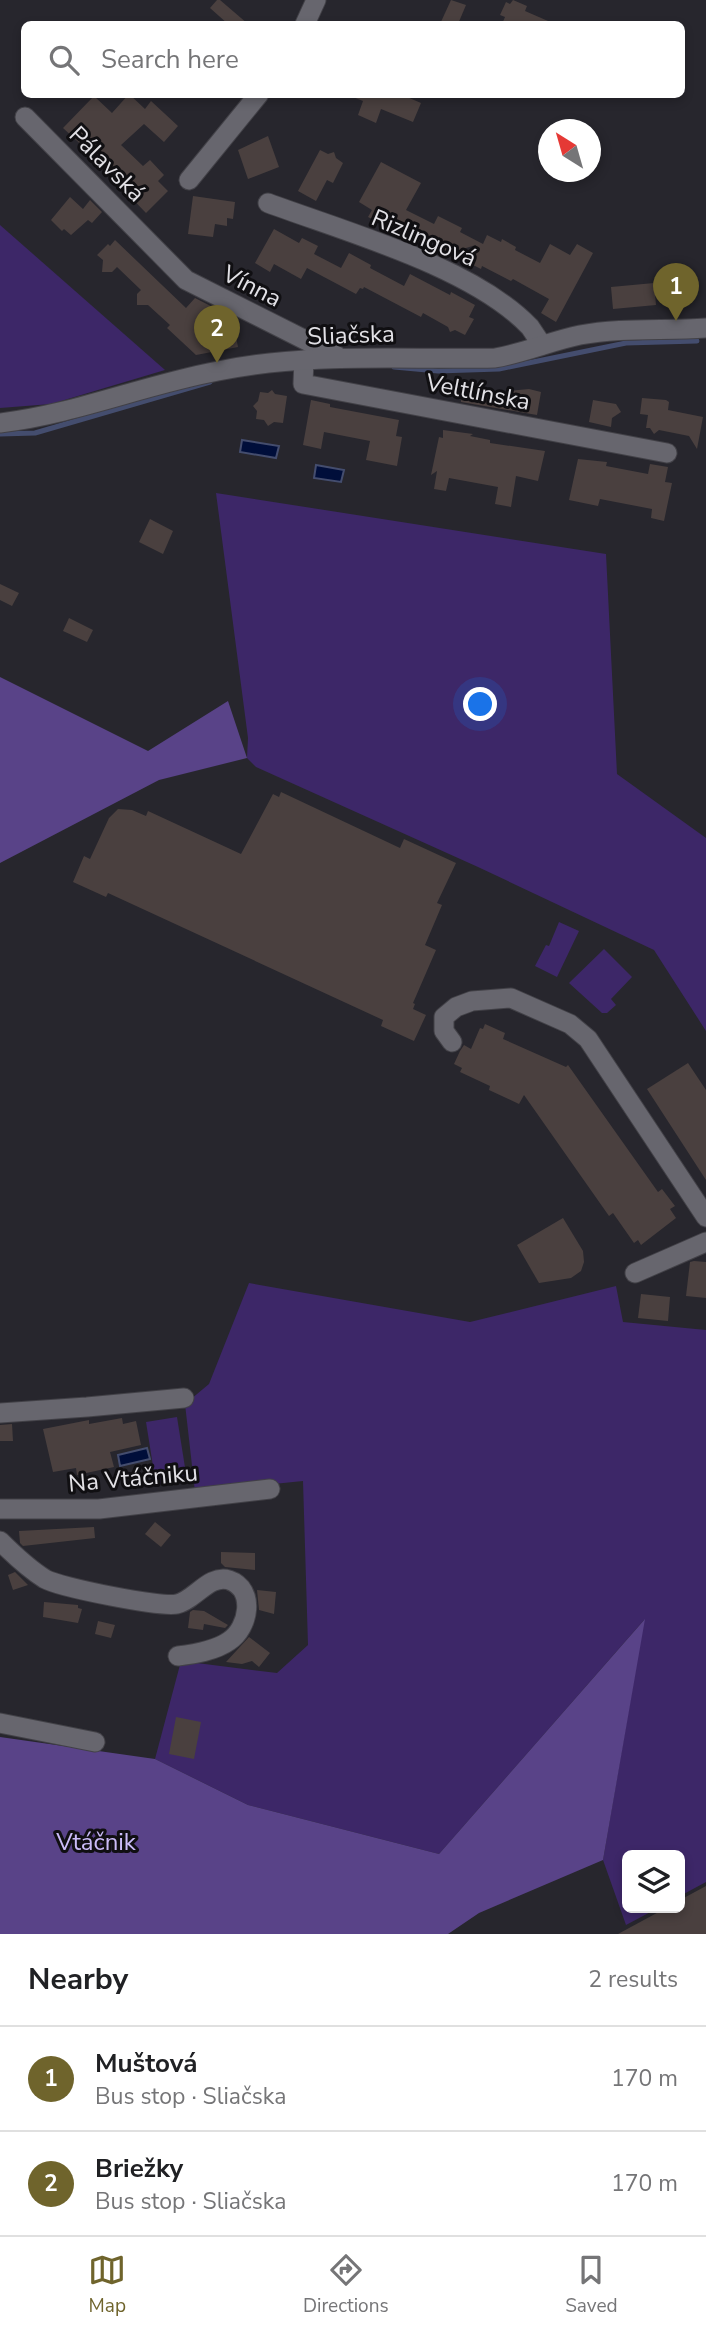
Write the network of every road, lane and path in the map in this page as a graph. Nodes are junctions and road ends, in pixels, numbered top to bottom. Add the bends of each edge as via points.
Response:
1 (316, 0) edge
2 (306, 21) edge
3 (256, 98) edge
4 (25, 117) dead end
5 (189, 180) dead end
6 (268, 203) dead end
7 (153, 245) joint
8 (706, 328) edge
9 (542, 345) junction
10 (338, 357) junction
11 (304, 360) junction
12 (0, 423) edge
13 (667, 453) dead end
14 (452, 1042) dead end
15 (706, 1217) edge
16 (706, 1242) edge
17 (635, 1273) dead end
18 (184, 1398) dead end
19 (0, 1413) edge
20 (270, 1489) dead end
21 (0, 1509) edge
22 (0, 1541) edge
23 (178, 1656) dead end
24 (0, 1723) edge
25 (95, 1742) dead end

1 - 2 street
3 - 5 street
4 - 7 street, Pálavská
6 - 9 street, Rizlingová via 400,251 483,290 531,328
7 - 10 street, Vínna via 186,280
8 - 9 street, Sliačska via 582,335
9 - 10 street, Sliačska via 495,358
10 - 11 street, Sliačska
11 - 12 street, Sliačska via 218,370 41,418
11 - 13 street, Veltlínska via 303,384
14 - 15 street via 444,1031 444,1017 472,1001 511,998 570,1024 588,1039
16 - 17 street
18 - 19 street
20 - 21 street, Na Vtáčniku via 99,1508
22 - 23 street via 53,1583 136,1600 177,1604 214,1580 231,1581 239,1587 247,1603 238,1633 225,1644
24 - 25 street

